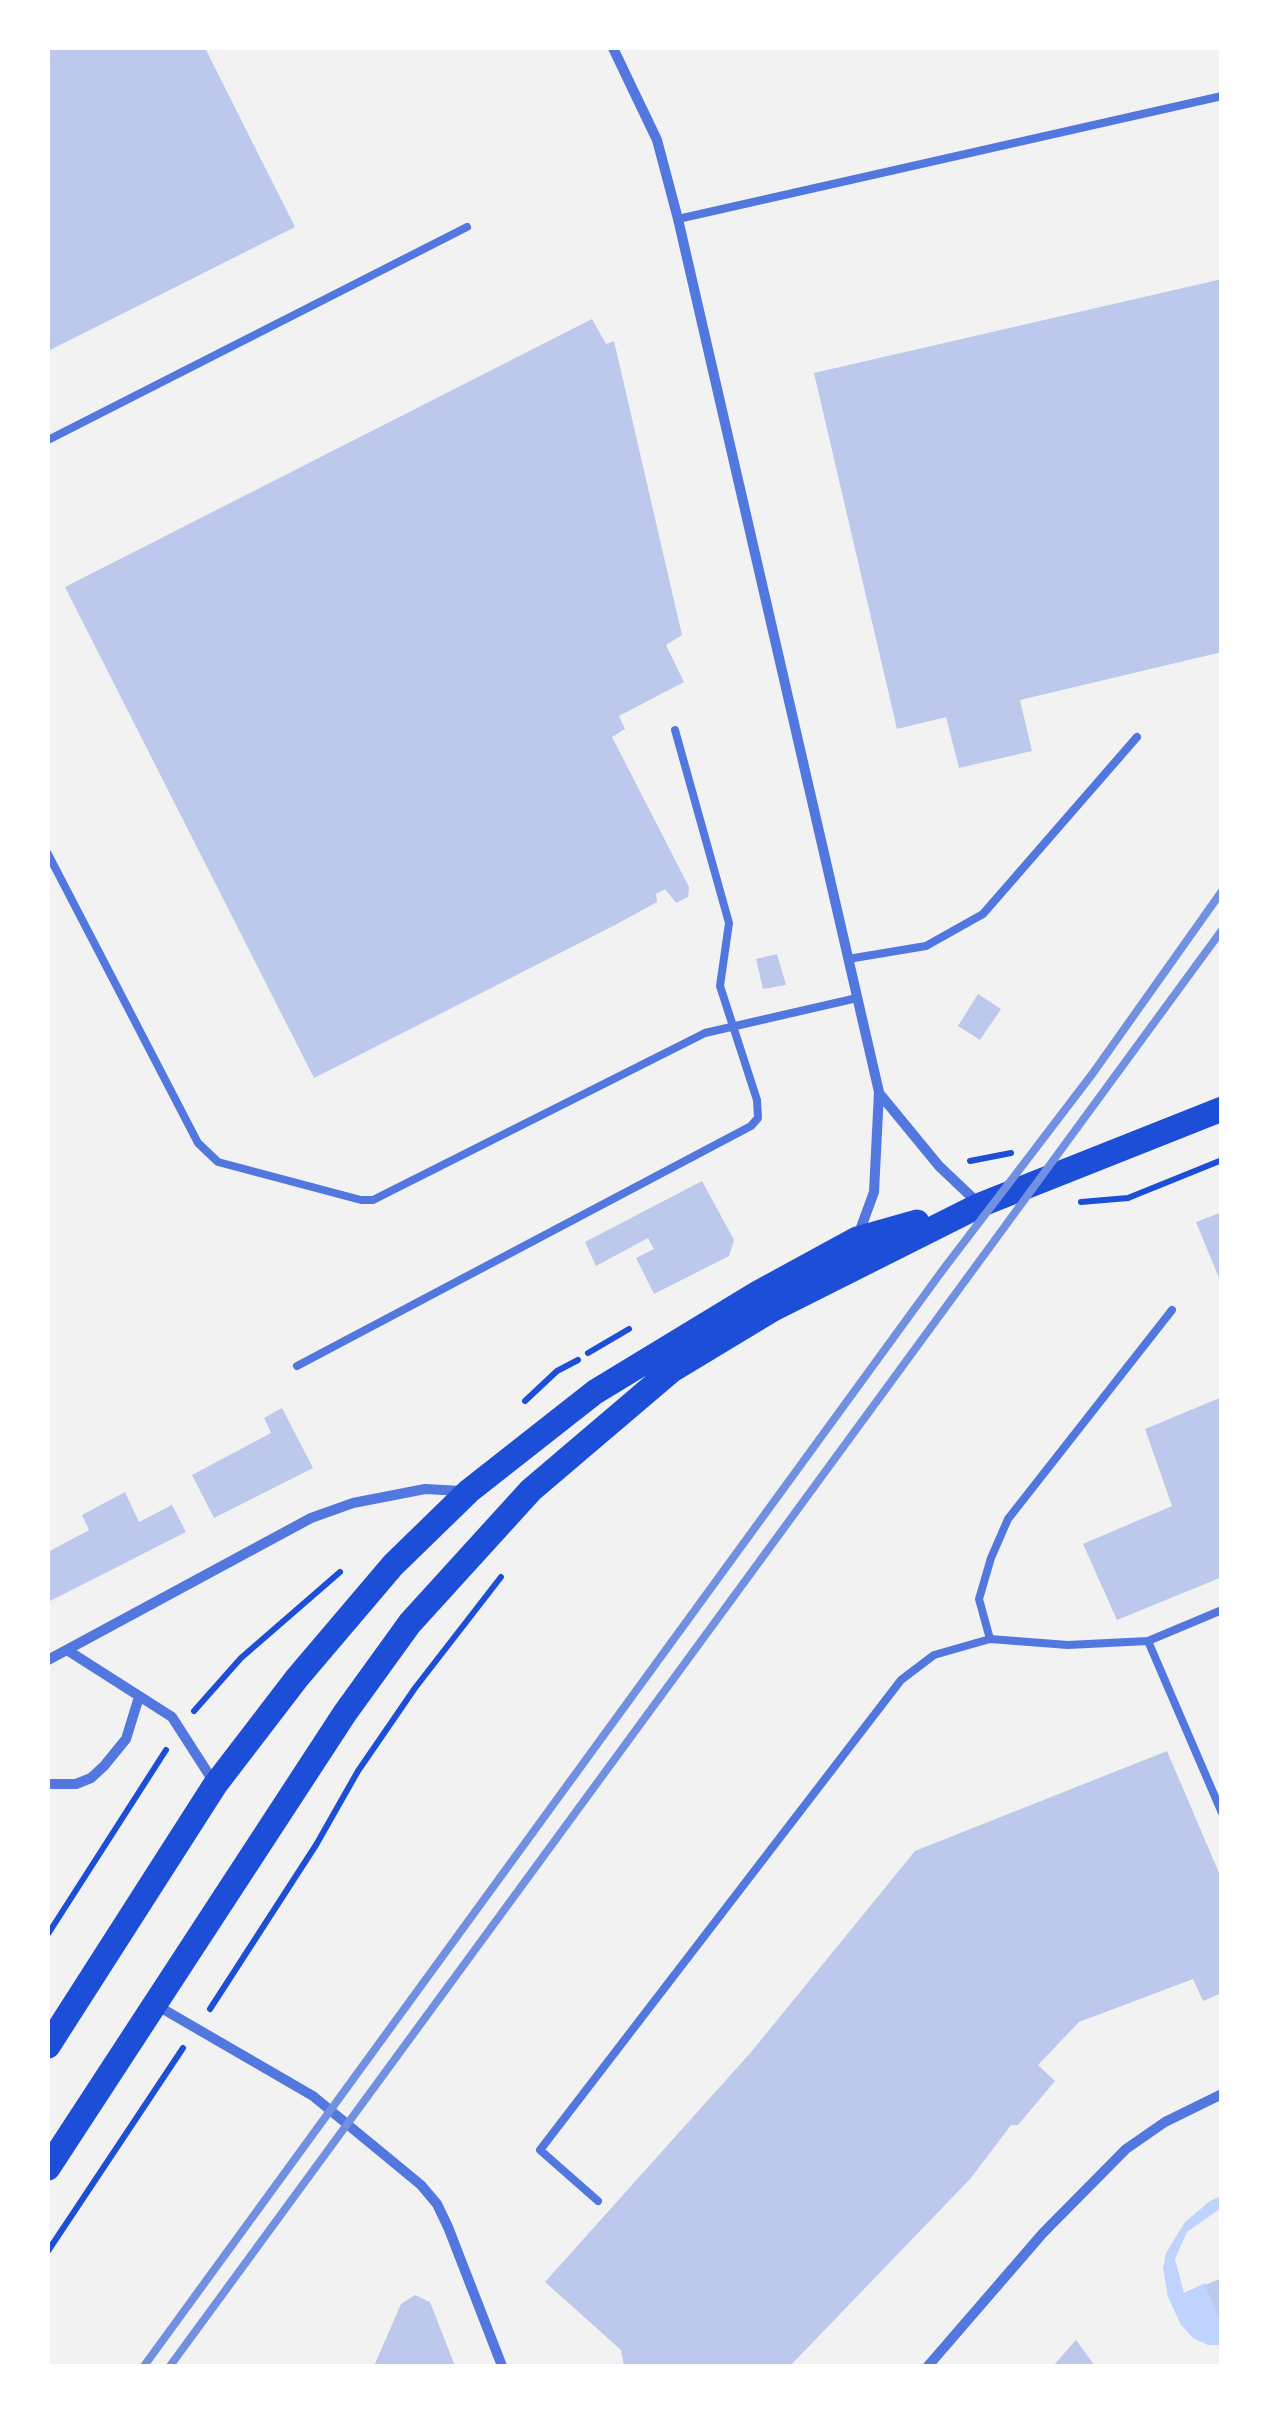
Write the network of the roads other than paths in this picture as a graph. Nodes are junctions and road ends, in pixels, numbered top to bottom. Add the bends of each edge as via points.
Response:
1 (613, 48) edge
2 (1222, 96) edge
3 (678, 219) junction
4 (468, 226) dead end
5 (48, 440) edge
6 (675, 730) dead end
7 (1137, 737) dead end
8 (48, 854) edge
9 (848, 959) junction
10 (857, 998) junction
11 (733, 1027) junction
12 (879, 1092) junction
13 (1222, 1100) edge
14 (1222, 1108) edge
15 (1194, 1119) junction
16 (980, 1205) junction
17 (857, 1239) junction
18 (1172, 1310) dead end
19 (298, 1366) dead end
20 (469, 1492) junction
21 (1222, 1610) edge
22 (990, 1639) junction
23 (1148, 1640) junction
24 (67, 1650) junction
25 (48, 1660) edge
26 (139, 1697) junction
27 (48, 1784) edge
28 (216, 1785) junction
29 (1222, 1813) edge
30 (155, 2004) junction
31 (48, 2046) edge
32 (1222, 2094) edge
33 (48, 2168) edge
34 (598, 2200) dead end
35 (502, 2366) edge
36 (928, 2366) edge

1 - 3 street via 657,140
2 - 3 lane
3 - 9 street
4 - 5 lane
6 - 11 lane via 730,924 720,986
7 - 9 lane via 982,914 926,946
8 - 11 lane via 198,1143 218,1162 361,1200 373,1200 705,1033
9 - 10 street
10 - 11 lane
10 - 12 street
11 - 19 lane via 757,1100 758,1118 750,1126
12 - 16 street
12 - 17 street via 874,1192
13 - 15 main road
14 - 15 main road
15 - 16 main road
16 - 17 main road
16 - 30 main road via 772,1309 672,1370 530,1490 410,1624
17 - 20 main road via 595,1392
18 - 22 lane via 1008,1519 979,1599
20 - 24 street via 425,1489 329,1511
20 - 28 main road via 393,1564
21 - 23 lane
22 - 23 lane via 1068,1645
22 - 34 lane via 934,1655 901,1680 540,2150
23 - 29 lane
24 - 25 street
24 - 26 street
26 - 27 street via 126,1739 104,1766 76,1784
26 - 28 street via 172,1717
28 - 31 main road
30 - 33 main road
30 - 35 street via 313,2096 421,2185 448,2227
32 - 36 street via 1126,2149

